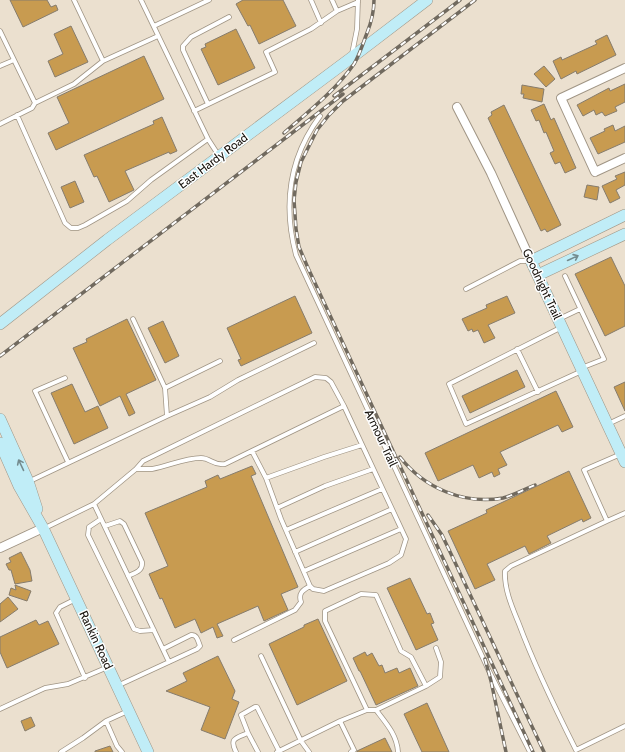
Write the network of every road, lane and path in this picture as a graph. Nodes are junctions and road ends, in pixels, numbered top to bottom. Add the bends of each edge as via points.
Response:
1 (74, 0) edge
2 (141, 0) edge
3 (208, 0) edge
4 (311, 0) edge
5 (332, 0) edge
6 (427, 0) edge
7 (358, 1) edge
8 (337, 11) junction
9 (229, 18) dead end
10 (321, 23) junction
11 (154, 26) junction
12 (0, 31) edge
13 (158, 36) junction
14 (351, 58) junction
15 (14, 60) junction
16 (103, 61) junction
17 (0, 66) edge
18 (625, 68) edge
19 (35, 103) junction
20 (208, 104) junction
21 (457, 107) dead end
22 (194, 111) junction
23 (17, 115) junction
24 (320, 116) dead end
25 (0, 124) edge
26 (208, 139) junction
27 (219, 156) junction
28 (625, 158) edge
29 (625, 215) edge
30 (625, 234) edge
31 (532, 261) junction
32 (538, 275) junction
33 (565, 276) dead end
34 (466, 289) dead end
35 (580, 309) junction
36 (133, 319) dead end
37 (561, 323) junction
38 (0, 324) edge
39 (314, 343) dead end
40 (517, 349) junction
41 (220, 361) dead end
42 (582, 370) junction
43 (65, 378) dead end
44 (165, 388) junction
45 (538, 392) junction
46 (344, 406) junction
47 (167, 416) junction
48 (625, 416) edge
49 (0, 419) edge
50 (607, 424) junction
51 (0, 444) edge
52 (362, 445) junction
53 (252, 451) junction
54 (623, 458) edge
55 (68, 462) junction
56 (136, 469) junction
57 (373, 469) junction
58 (266, 478) junction
59 (28, 481) junction
60 (382, 489) junction
61 (94, 504) junction
62 (277, 508) junction
63 (392, 509) junction
64 (625, 513) edge
65 (101, 519) junction
66 (607, 521) junction
67 (105, 526) junction
68 (43, 528) junction
69 (401, 529) junction
70 (286, 530) junction
71 (0, 548) edge
72 (295, 552) junction
73 (304, 571) junction
74 (128, 576) junction
75 (310, 586) junction
76 (76, 599) junction
77 (154, 630) junction
78 (234, 640) dead end
79 (436, 648) dead end
80 (163, 649) junction
81 (261, 656) dead end
82 (169, 662) junction
83 (108, 666) junction
84 (85, 678) junction
85 (117, 686) junction
86 (426, 686) junction
87 (0, 709) edge
88 (367, 710) junction
89 (376, 710) junction
90 (129, 711) junction
91 (106, 721) junction
92 (340, 721) junction
93 (625, 726) edge
94 (248, 733) junction
95 (301, 741) junction
96 (61, 752) edge
97 (122, 752) edge
98 (148, 752) edge
99 (236, 752) edge
100 (258, 752) edge
101 (278, 752) edge
102 (310, 752) edge
103 (351, 752) edge
104 (398, 752) edge
105 (530, 752) edge

1 - 16 lane
2 - 11 lane
3 - 11 lane
4 - 10 lane
5 - 8 lane
6 - 14 main road, East Hardy Road
7 - 8 lane
7 - 14 lane via 358,29
8 - 10 lane
9 - 20 lane via 191,37 183,46
10 - 20 lane via 266,52 275,72
11 - 13 lane
12 - 15 lane
13 - 16 lane
13 - 22 lane
14 - 27 main road, East Hardy Road
15 - 17 lane
15 - 19 lane
16 - 19 lane via 74,84
18 - 28 street via 561,98 595,172
19 - 23 lane via 32,108
20 - 22 lane
21 - 31 street, Goodnight Trail
22 - 26 lane
23 - 25 lane
23 - 26 lane via 65,223 71,228 85,225 127,201 151,180
24 - 105 lane, Armour Trail via 298,155 291,186 289,218 296,255 489,671
26 - 27 lane
27 - 38 main road, East Hardy Road
29 - 31 main road
32 -> 30 main road
31 - 32 main road, Goodnight Trail
31 - 34 lane via 520,261
32 - 37 main road, Goodnight Trail
33 - 35 lane
35 - 37 lane
35 - 42 lane via 604,359
36 - 44 lane
37 - 40 lane
37 - 42 main road, Goodnight Trail
39 - 47 lane via 238,380 210,397
40 - 45 lane
40 - 45 lane via 449,384 466,424
41 - 44 lane
42 - 45 lane
42 - 50 main road, Goodnight Trail
43 - 55 lane via 35,391
44 - 47 lane
46 - 52 lane
46 - 53 lane
46 - 56 lane via 332,382 326,378 315,377 143,462
47 - 55 lane
48 - 50 lane
59 -> 49 main road, Rankin Road
50 - 54 main road, Goodnight Trail
51 - 68 main road, Rankin Road via 19,486
52 - 57 lane
52 - 58 lane
53 - 56 lane via 220,464 202,458 187,459 152,469
53 - 58 lane
54 - 66 lane via 584,470
55 - 59 lane
56 - 61 lane
57 - 60 lane
57 - 62 lane via 325,486
58 - 62 lane
59 - 68 main road, Rankin Road
60 - 63 lane
60 - 70 lane
61 - 65 lane
61 - 68 lane
62 - 70 lane
63 - 69 lane
63 - 72 lane
64 - 66 lane
65 - 67 lane
65 - 77 lane via 89,527 88,535 134,629
66 - 93 lane via 511,566 505,570 504,579 544,686 576,750
67 - 74 lane
67 - 74 lane via 120,521 124,524 142,562 140,570
68 - 71 street
68 - 76 main road, Rankin Road
69 - 73 lane
69 - 75 lane via 406,539 401,555 324,591
70 - 72 lane
72 - 73 lane
73 - 75 lane
74 - 77 lane
75 - 78 lane via 300,594 301,602 295,610
76 - 83 main road, Rankin Road
76 - 84 lane via 60,607 56,613
77 - 80 lane
79 - 86 lane via 441,662 440,677
80 - 82 lane
80 - 82 lane via 190,635 195,635 199,648
81 - 95 lane
82 - 85 lane
83 - 84 lane
83 - 85 main road, Rankin Road
84 - 87 lane via 45,688
85 - 90 main road, Rankin Road
86 - 88 lane via 411,657 400,650 376,596 361,594 324,611 325,621
86 - 89 lane
88 - 89 lane
88 - 92 lane
89 - 104 lane via 391,728
90 - 91 lane
90 - 98 main road, Rankin Road
91 - 96 lane
91 - 97 lane
92 - 95 lane
92 - 103 lane via 354,750
94 - 99 lane via 232,742
94 - 100 lane
94 - 101 lane via 241,715 257,707
95 - 101 lane
95 - 102 lane

